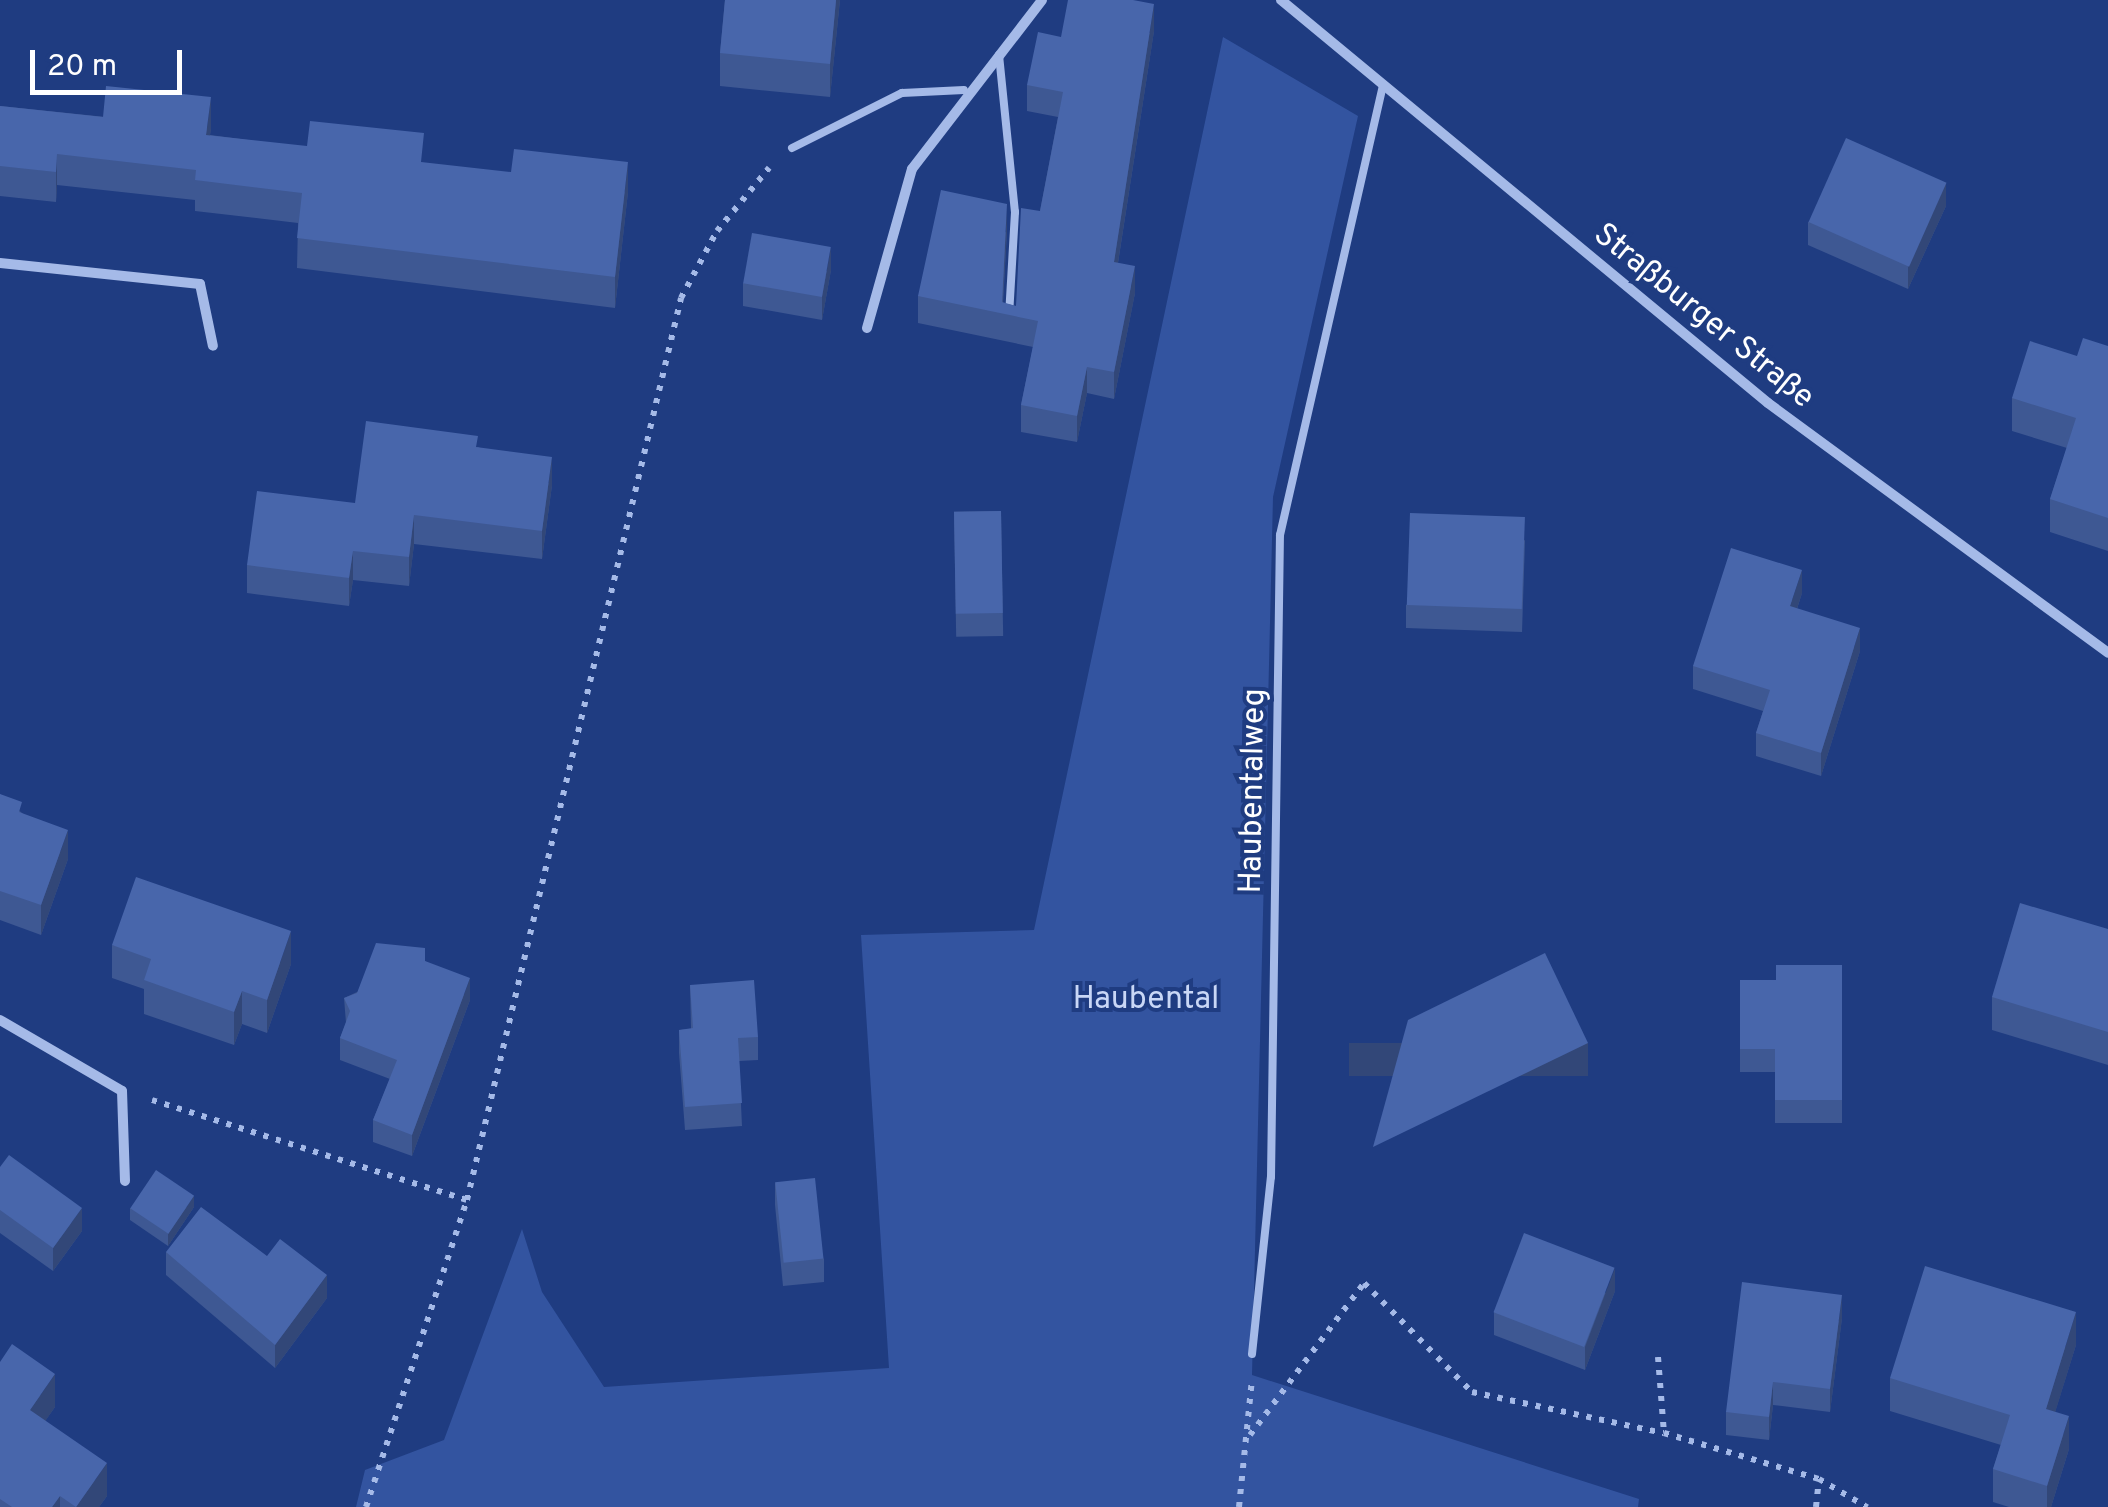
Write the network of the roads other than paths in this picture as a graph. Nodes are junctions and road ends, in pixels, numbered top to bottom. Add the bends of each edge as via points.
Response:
1 (1042, 0) edge
2 (1281, 0) edge
3 (999, 51) junction
4 (1383, 85) junction
5 (964, 90) junction
6 (792, 148) road end
7 (0, 263) edge
8 (867, 328) dead end
9 (1009, 330) edge
10 (214, 346) dead end
11 (2108, 654) edge
12 (0, 1020) edge
13 (125, 1181) dead end
14 (1252, 1354) road end

1 - 3 street
2 - 4 street, Straßburger Straße
3 - 5 street
3 - 9 lane via 1015,212
4 - 11 street, Straßburger Straße via 1768,404
4 - 14 lane, Haubentalweg via 1280,536 1272,1177
5 - 6 lane via 902,93
5 - 8 street via 912,169
7 - 10 street via 200,284
12 - 13 street via 122,1091

